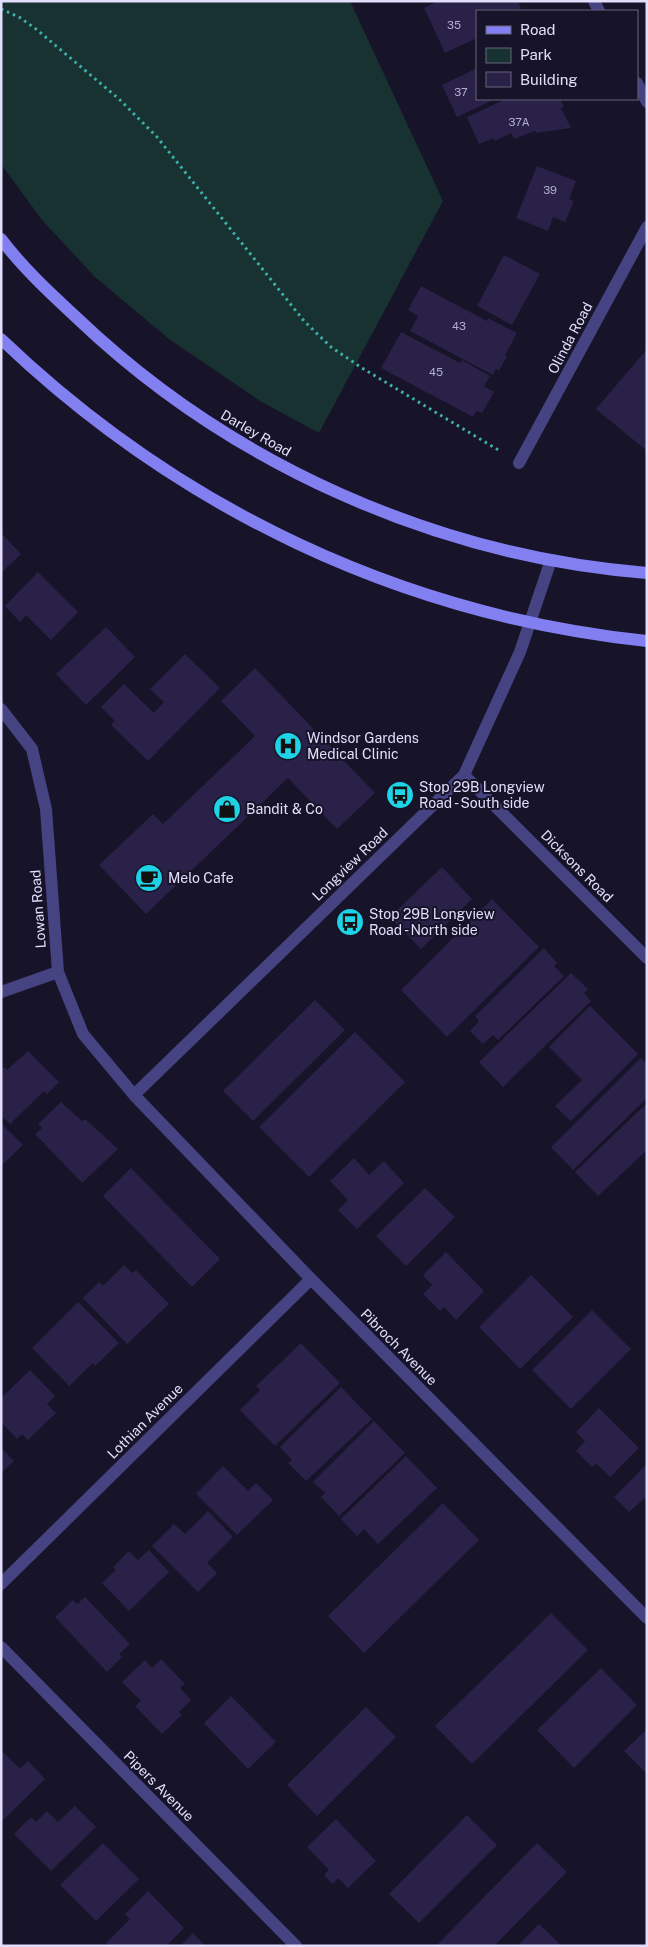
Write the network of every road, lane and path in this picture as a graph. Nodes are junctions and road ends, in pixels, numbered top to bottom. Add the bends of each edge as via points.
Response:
1 (1, 9) edge
2 (638, 85) edge
3 (647, 102) edge
4 (647, 227) edge
5 (1, 239) edge
6 (1, 339) edge
7 (519, 463) joint
8 (551, 560) junction
9 (647, 573) edge
10 (531, 622) junction
11 (647, 641) edge
12 (1, 709) edge
13 (464, 774) junction
14 (647, 958) edge
15 (58, 972) junction
16 (1, 992) edge
17 (134, 1095) junction
18 (311, 1279) junction
19 (1, 1584) edge
20 (647, 1618) edge
21 (1, 1647) edge
22 (296, 1946) edge

1 - 7 path via 36,28 157,136 304,321 331,347
2 - 3 street
4 - 7 street, Olinda Road
5 - 8 main road, Darley Road via 96,337 143,376 242,444 351,499 432,529
6 - 10 main road via 103,427 162,469 258,525 342,564 414,591
8 - 9 main road, Darley Road
8 - 10 street, Longview Road
10 - 11 main road
10 - 13 street, Longview Road
12 - 15 street, Lowan Road via 32,749 46,810
13 - 14 street, Dicksons Road
13 - 17 street, Longview Road
15 - 16 street
15 - 17 street, Lowan Road via 83,1034
17 - 18 street, Pibroch Avenue
18 - 19 street, Lothian Avenue
18 - 20 street, Pibroch Avenue
21 - 22 street, Pipers Avenue

